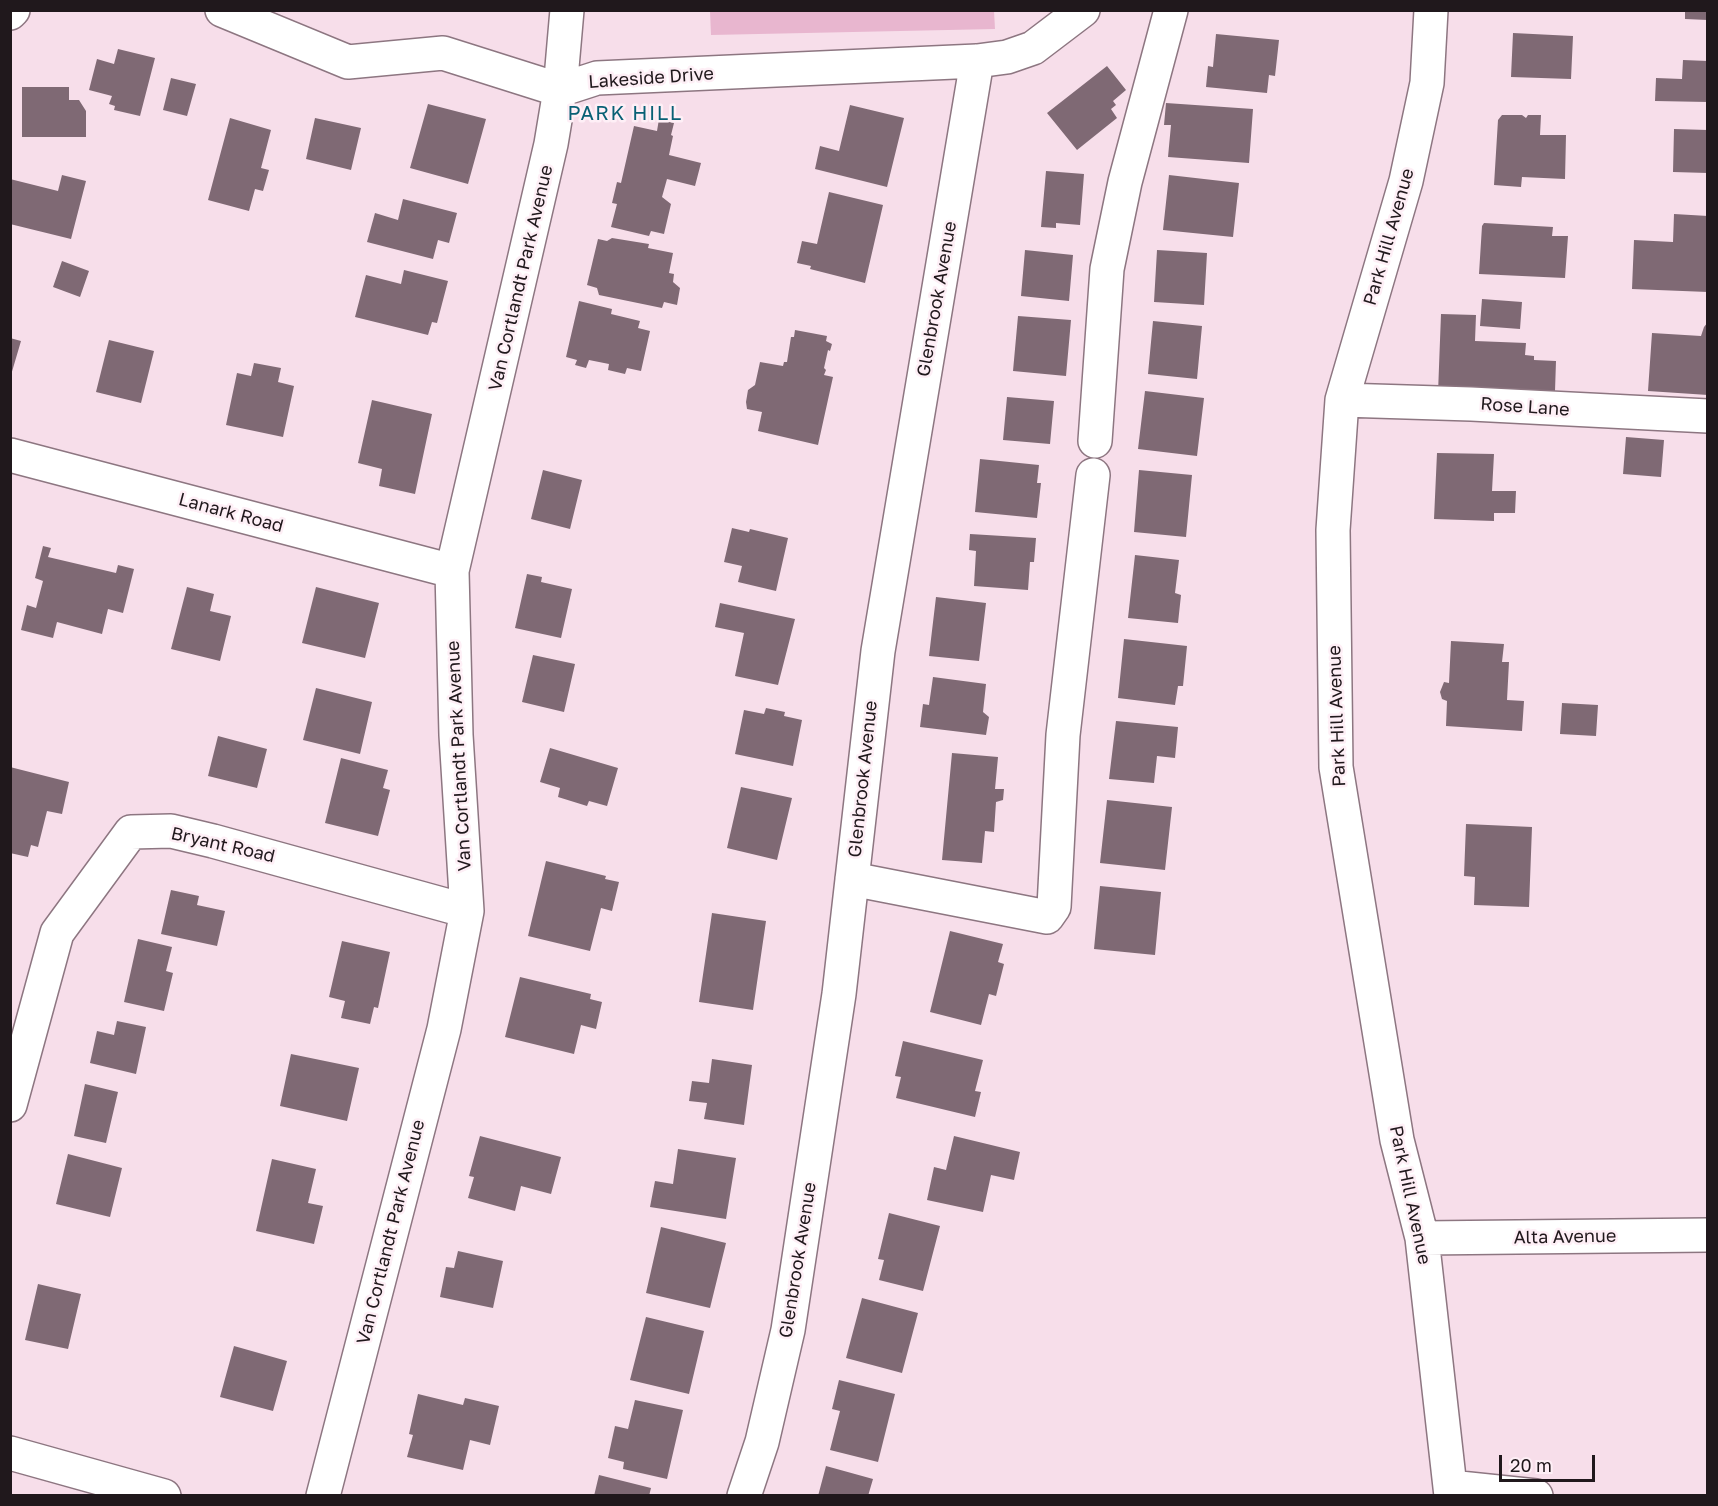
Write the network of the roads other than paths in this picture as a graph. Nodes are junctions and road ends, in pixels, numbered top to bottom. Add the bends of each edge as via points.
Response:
1 (222, 10) edge
2 (567, 10) edge
3 (1083, 10) edge
4 (1171, 10) edge
5 (1431, 10) edge
6 (977, 61) junction
7 (560, 90) junction
8 (1342, 400) junction
9 (1707, 416) edge
10 (1095, 441) dead end
11 (10, 455) edge
12 (1092, 475) dead end
13 (452, 571) junction
14 (852, 879) junction
15 (467, 911) junction
16 (10, 1105) edge
17 (1707, 1235) edge
18 (1422, 1238) junction
19 (10, 1453) edge
20 (1451, 1491) edge
21 (164, 1496) edge
22 (323, 1496) edge
23 (744, 1496) edge
24 (1536, 1496) edge

1 - 7 street via 348,62 443,53
2 - 7 street, Van Cortlandt Park Avenue
3 - 6 street, Lakeside Drive via 1033,48
4 - 10 street via 1125,182 1107,269
5 - 8 street, Park Hill Avenue via 1427,83 1406,181
6 - 7 street, Lakeside Drive via 597,78
6 - 14 street, Glenbrook Avenue via 878,651
7 - 13 street, Van Cortlandt Park Avenue
8 - 9 street, Rose Lane
8 - 18 street, Park Hill Avenue via 1333,530 1336,767 1397,1140
11 - 13 street, Lanark Road
12 - 14 street via 1063,735 1054,907 1047,917
13 - 15 street, Van Cortlandt Park Avenue via 456,735
14 - 23 street, Glenbrook Avenue via 839,994 788,1330 762,1442
15 - 16 street, Bryant Road via 275,856 171,831 131,832 57,933
15 - 22 street, Van Cortlandt Park Avenue via 444,1029
17 - 18 street, Alta Avenue
18 - 20 street, Park Hill Avenue
19 - 21 street
20 - 24 street

